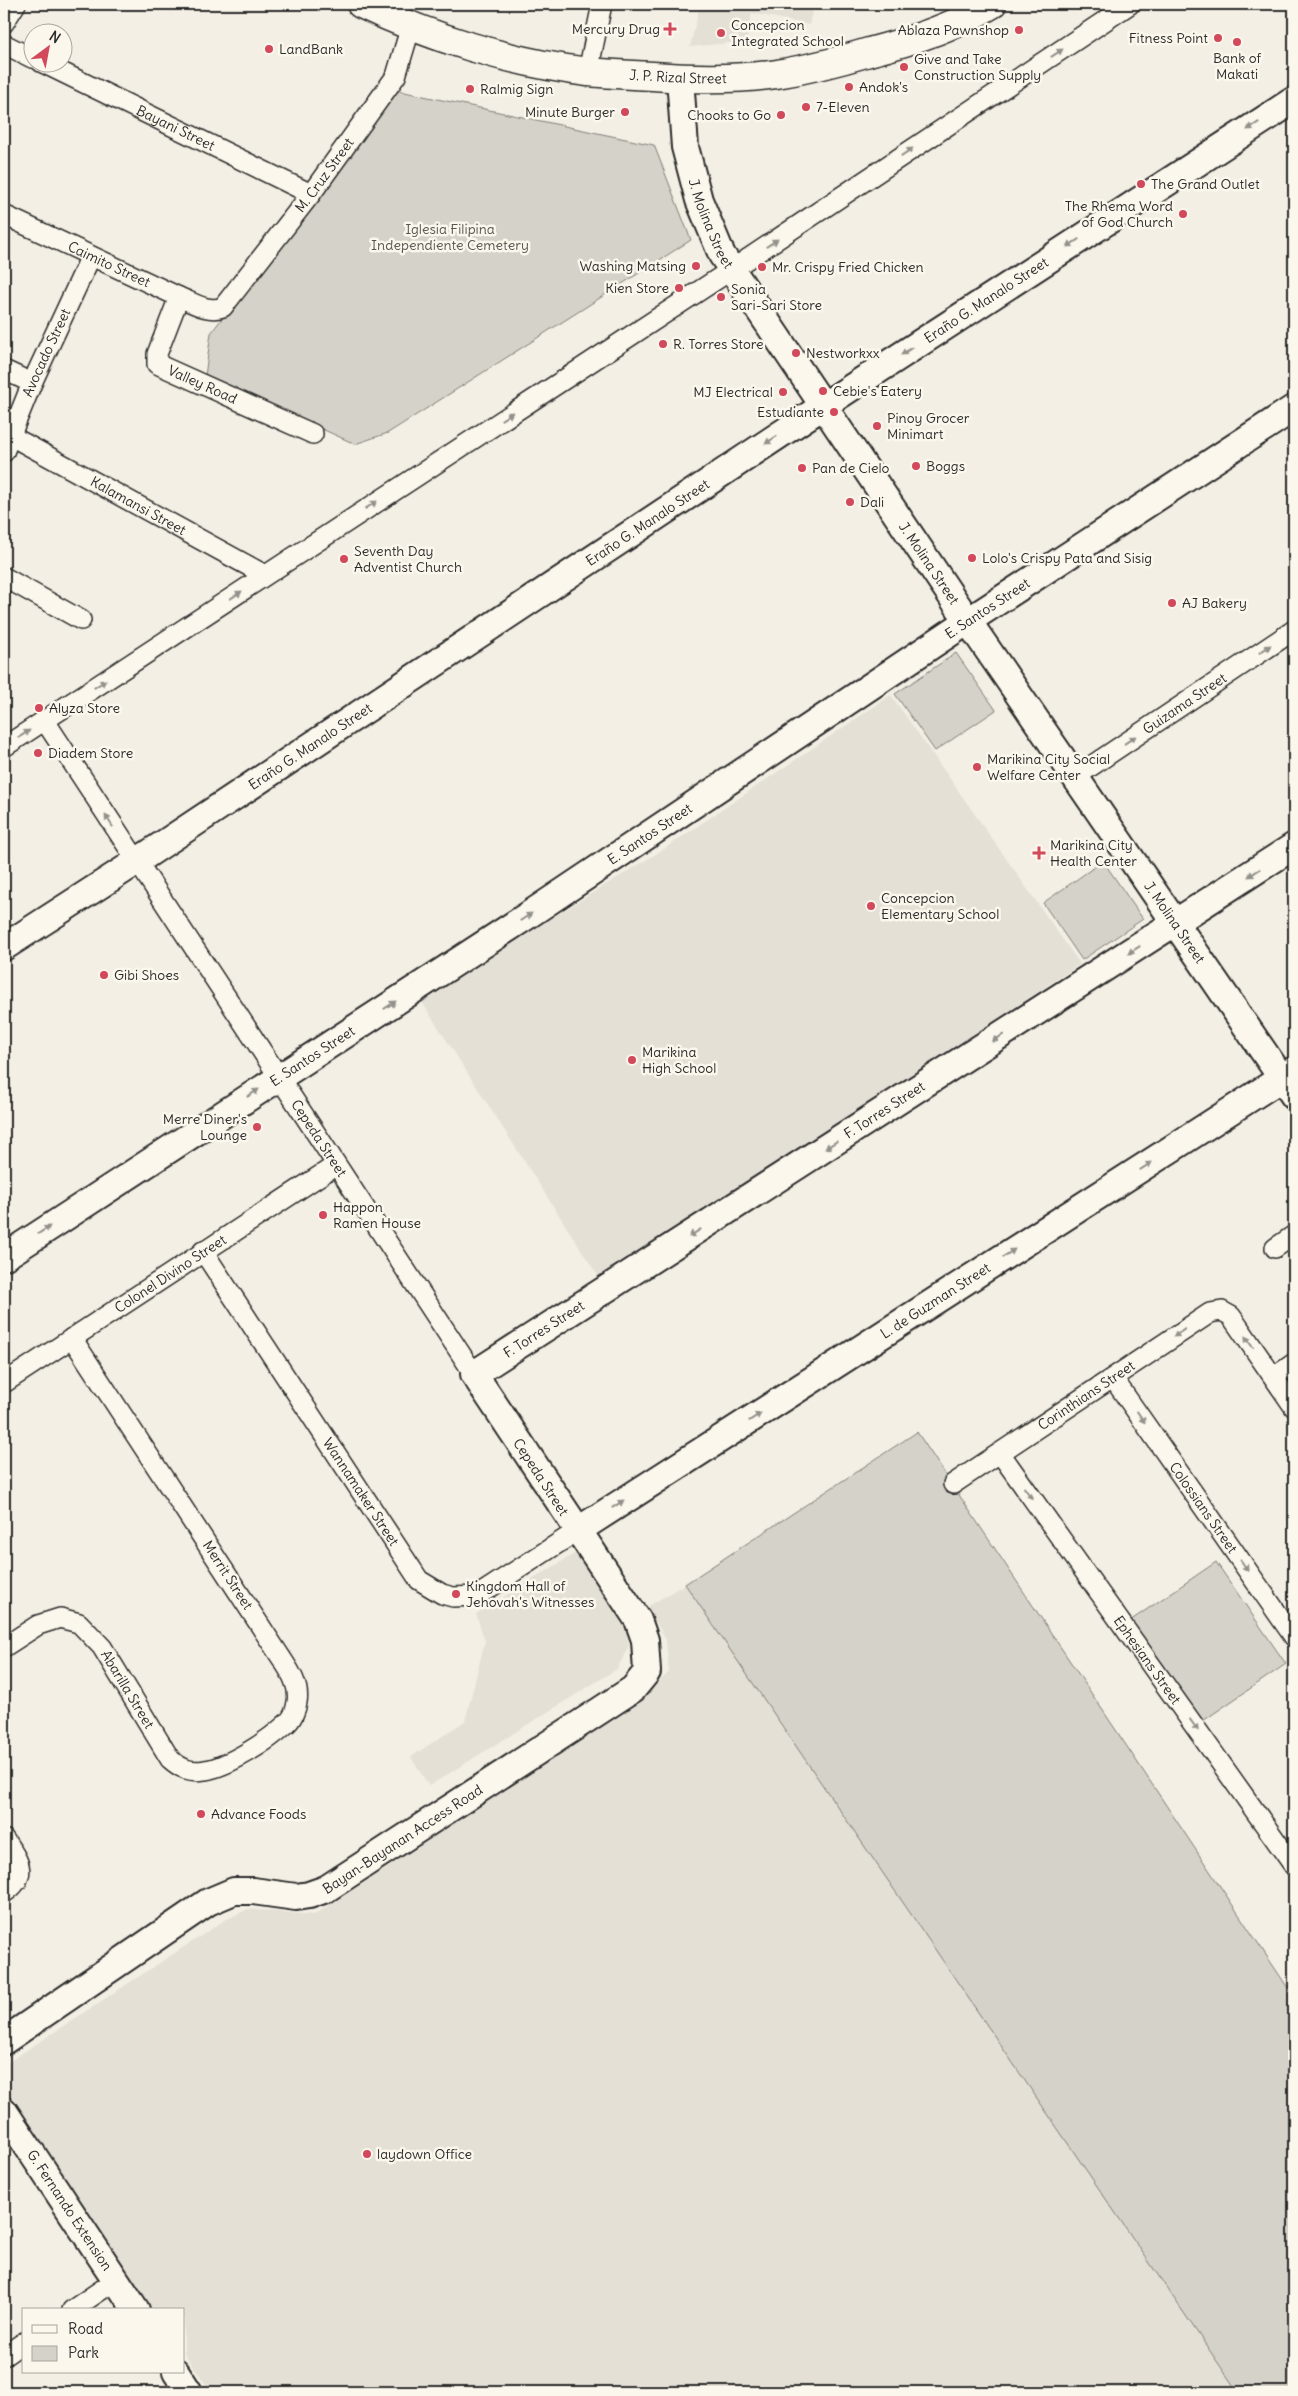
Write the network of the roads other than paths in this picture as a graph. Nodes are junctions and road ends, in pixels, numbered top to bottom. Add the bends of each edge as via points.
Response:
1 (16, 4) edge
2 (361, 4) edge
3 (602, 4) edge
4 (992, 4) edge
5 (1130, 4) edge
6 (968, 11) edge
7 (4, 23) edge
8 (411, 26) junction
9 (4, 44) edge
10 (22, 53) edge
11 (61, 72) edge
12 (588, 72) junction
13 (680, 78) junction
14 (1294, 100) edge
15 (311, 194) junction
16 (4, 215) edge
17 (91, 256) junction
18 (731, 270) junction
19 (178, 297) junction
20 (215, 310) joint
21 (4, 370) edge
22 (32, 383) junction
23 (823, 406) junction
24 (1294, 408) edge
25 (313, 434) dead end
26 (8, 444) edge
27 (265, 575) junction
28 (4, 578) edge
29 (81, 620) dead end
30 (968, 621) junction
31 (1294, 630) edge
32 (45, 721) junction
33 (4, 747) edge
34 (1075, 777) junction
35 (1294, 846) edge
36 (136, 862) junction
37 (1176, 924) junction
38 (4, 947) edge
39 (278, 1077) junction
40 (1290, 1082) edge
41 (336, 1165) junction
42 (1294, 1235) edge
43 (1275, 1248) dead end
44 (204, 1251) junction
45 (4, 1257) edge
46 (72, 1338) junction
47 (1294, 1363) edge
48 (474, 1374) junction
49 (1274, 1377) junction
50 (1113, 1378) junction
51 (4, 1383) edge
52 (1294, 1407) edge
53 (1000, 1453) junction
54 (954, 1484) dead end
55 (577, 1531) junction
56 (1294, 1637) edge
57 (4, 1647) edge
58 (187, 1770) joint
59 (4, 1839) edge
60 (1294, 1866) edge
61 (4, 1893) edge
62 (4, 2040) edge
63 (7, 2122) edge
64 (116, 2280) junction
65 (75, 2308) edge
66 (135, 2308) edge
67 (22, 2343) edge
68 (4, 2356) edge
69 (177, 2374) edge
70 (190, 2392) edge

1 - 7 street
2 - 8 main road, J. P. Rizal Street
3 - 12 street
4 - 6 main road, J. P. Rizal Street
18 -> 5 street
6 - 13 main road, J. P. Rizal Street via 902,44 839,61 734,78
8 - 12 main road, J. P. Rizal Street via 481,49
8 - 15 street, M. Cruz Street via 396,76
9 - 10 street
11 - 15 street, Bayani Street
12 - 13 main road, J. P. Rizal Street
13 - 18 street, J. Molina Street via 685,147 699,200
14 -> 23 street, Eraño G. Manalo Street
15 - 20 street, M. Cruz Street via 223,307
16 - 17 street, Caimito Street
17 - 19 street, Caimito Street
17 - 22 street, Avocado Street
18 - 23 street, J. Molina Street
27 -> 18 street
19 - 20 street, Caimito Street
19 - 25 street, Valley Road via 157,354 157,364
21 - 22 street
22 - 26 street, Avocado Street
23 - 30 street, J. Molina Street
23 -> 36 street, Eraño G. Manalo Street
24 - 30 street, E. Santos Street
26 - 27 street, Kalamansi Street
32 -> 27 street
28 - 29 street
30 - 34 street, J. Molina Street
39 -> 30 street, E. Santos Street via 527,916
34 -> 31 street, Guizama Street
33 -> 32 street
36 -> 32 street, Cepeda Street
34 - 37 street, J. Molina Street
35 -> 37 street, F. Torres Street
36 - 38 street, Eraño G. Manalo Street
36 - 39 street, Cepeda Street
37 - 40 street, J. Molina Street
37 -> 48 street, F. Torres Street
39 - 41 street, Cepeda Street
45 -> 39 street, E. Santos Street
55 -> 40 street, L. de Guzman Street
41 - 44 street, Colonel Divino Street
41 - 48 street, Cepeda Street
42 - 43 street
44 - 46 street, Colonel Divino Street
44 - 55 street, Wannamaker Street via 419,1580 442,1594 477,1596
46 - 51 street, Colonel Divino Street
46 - 58 street, Merrit Street via 293,1676 297,1689 298,1701 286,1725 232,1761 205,1770
47 - 49 street
48 - 55 street, Cepeda Street
49 -> 50 street, Corinthians Street via 1231,1316 1222,1311 1210,1313
49 - 52 street
50 - 53 street, Corinthians Street
50 -> 56 street, Colossians Street
53 - 54 street, Corinthians Street
53 -> 60 street, Ephesians Street
55 - 62 street, Bayan-Bayanan Access Road via 638,1620 643,1633 647,1672 633,1689 326,1888 296,1897 234,1891 208,1902
57 - 58 street, Abarilla Street via 38,1625 60,1618 79,1623 102,1647 170,1759
59 - 61 street via 18,1862 20,1873 16,1883
63 - 64 street, G. Fernando Extension
64 - 65 street
64 - 66 street, G. Fernando Extension
67 - 68 street
69 - 70 street

